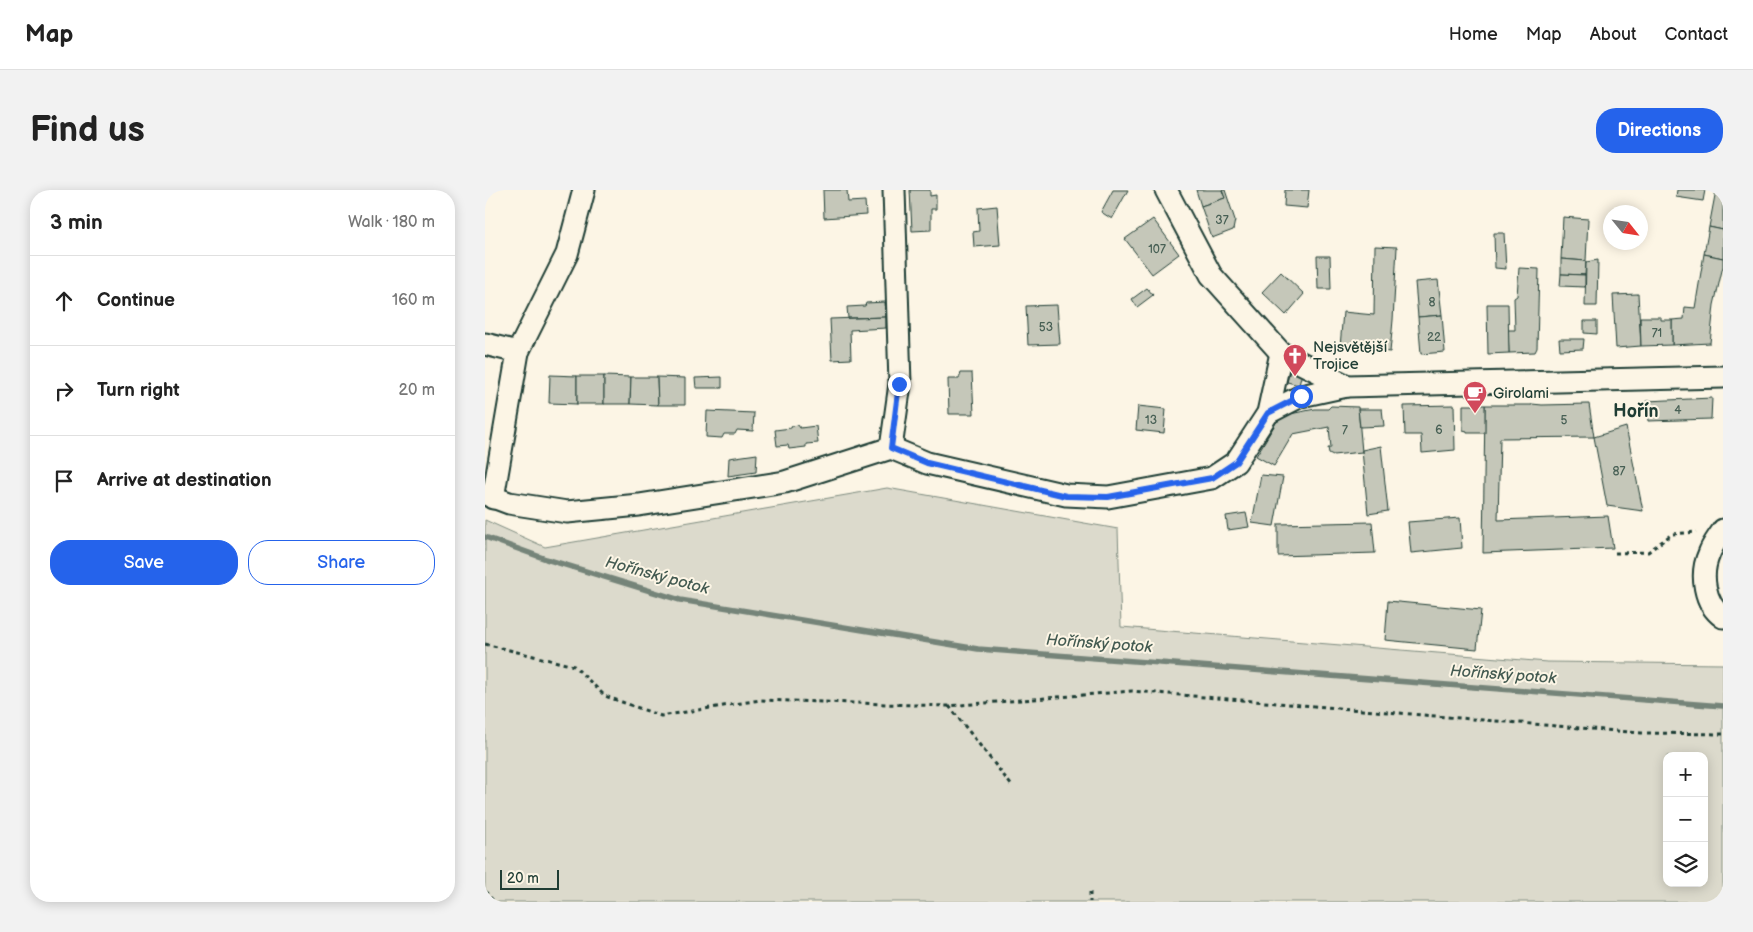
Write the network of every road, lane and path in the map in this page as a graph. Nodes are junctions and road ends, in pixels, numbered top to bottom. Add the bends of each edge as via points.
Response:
1 (584, 190) edge
2 (894, 190) edge
3 (1166, 190) edge
4 (485, 344) edge
5 (518, 352) junction
6 (1281, 353) junction
7 (1723, 377) edge
8 (1347, 386) junction
9 (1268, 413) junction
10 (891, 448) junction
11 (489, 496) edge
12 (1715, 531) edge
13 (1615, 553) dead end
14 (1723, 618) edge
15 (485, 644) edge
16 (948, 706) junction
17 (1723, 734) edge
18 (1013, 786) dead end
19 (485, 891) edge
20 (1090, 892) dead end
21 (495, 902) edge
22 (1090, 902) edge

1 - 5 street via 567,254
2 - 10 street via 899,384
3 - 6 street via 1211,275
4 - 5 street
5 - 11 street
6 - 8 street
6 - 9 street
7 - 8 street
8 - 9 street via 1301,396
9 - 10 street via 1236,462 1212,478 1108,497 1066,496 927,463
10 - 11 street via 785,482 639,505 567,512 509,503
12 - 13 path via 1672,534 1648,552
12 - 14 street via 1703,576 1707,596
15 - 16 path via 575,666 605,696 661,716 760,700
16 - 17 path via 1132,691 1641,733
16 - 18 path
19 - 21 path
20 - 22 path

